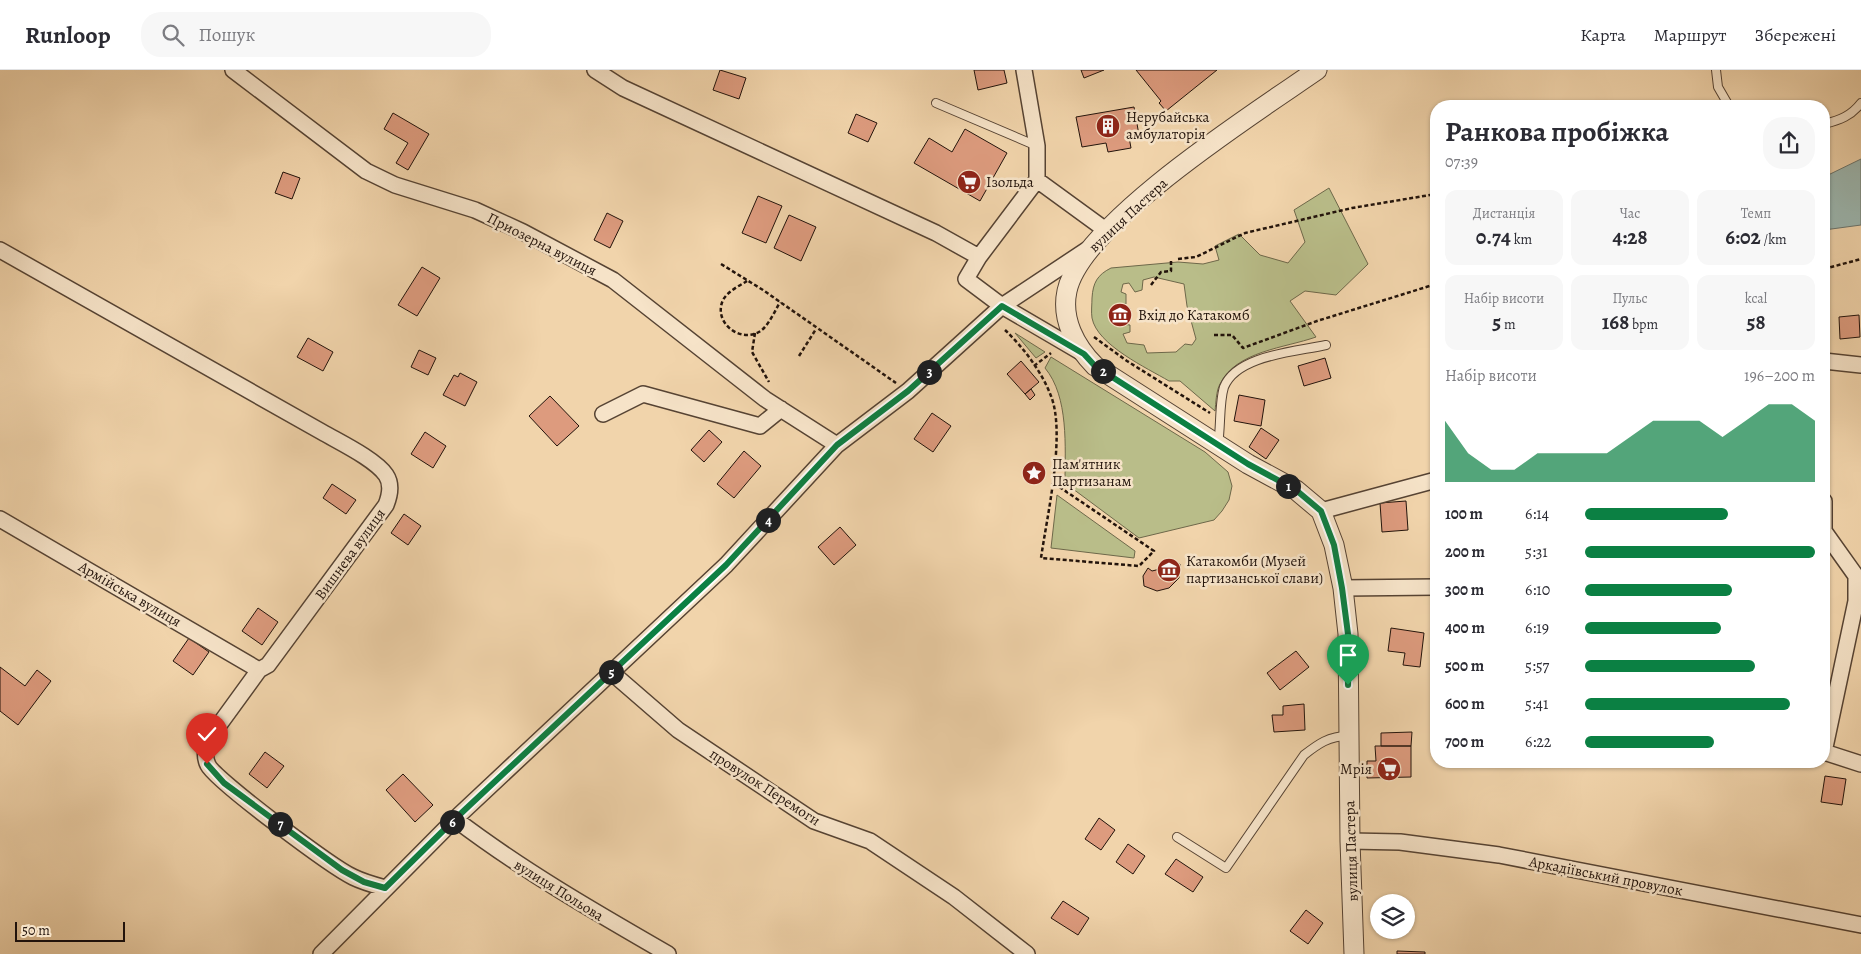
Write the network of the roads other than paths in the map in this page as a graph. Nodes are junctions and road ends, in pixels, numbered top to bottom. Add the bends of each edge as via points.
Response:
1 (233, 70) edge
2 (595, 70) edge
3 (1024, 70) edge
4 (1317, 70) edge
5 (1716, 70) edge
6 (1726, 100) edge
7 (936, 103) dead end
8 (1861, 103) edge
9 (1830, 122) edge
10 (1037, 146) junction
11 (1037, 180) junction
12 (1107, 231) junction
13 (1093, 245) junction
14 (0, 250) edge
15 (979, 257) junction
16 (1002, 306) junction
17 (1326, 345) dead end
18 (1084, 354) junction
19 (1830, 362) edge
20 (1861, 365) edge
21 (781, 409) junction
22 (603, 414) dead end
23 (1218, 444) junction
24 (837, 445) junction
25 (1430, 482) edge
26 (1321, 511) junction
27 (0, 519) edge
28 (1830, 539) edge
29 (1342, 588) junction
30 (1430, 588) edge
31 (259, 670) junction
32 (611, 672) junction
33 (1830, 726) edge
34 (1348, 736) junction
35 (1830, 754) edge
36 (1861, 764) edge
37 (455, 819) junction
38 (1177, 837) dead end
39 (1350, 841) junction
40 (385, 888) junction
41 (1861, 925) edge
42 (321, 954) edge
43 (668, 954) edge
44 (1027, 954) edge
45 (1354, 954) edge

1 - 21 street, Приозерна вулиця via 366,171 395,185 474,210 613,280
2 - 15 street via 623,88 936,233
3 - 10 street
4 - 12 street, вулиця Пастера via 1202,150
5 - 6 lane via 1718,86
7 - 10 lane
8 - 9 lane via 1853,112
10 - 11 street
11 - 12 street
11 - 15 street
12 - 13 street, вулиця Пастера
13 - 16 street
13 - 18 street, вулиця Пастера via 1074,273 1067,291 1069,324
14 - 31 street, Вишнева вулиця via 322,432 386,474 390,484 386,504 268,665
15 - 16 street via 966,279
16 - 18 street
16 - 24 street via 908,391
17 - 23 lane via 1243,365 1231,374 1224,388
18 - 23 street, вулиця Пастера via 1095,366
19 - 20 street
21 - 22 street via 760,426 643,394
21 - 24 street, Приозерна вулиця
23 - 26 street, вулиця Пастера via 1296,490
24 - 32 street via 726,565
25 - 26 street
26 - 29 street, вулиця Пастера via 1334,545
27 - 31 street, Армійська вулиця
28 - 33 street via 1856,576 1848,646
29 - 30 street
29 - 34 street, вулиця Пастера via 1348,634
31 - 40 street, Вишнева вулиця via 206,745 207,764 224,783 342,870 364,882
32 - 37 street
32 - 44 street, провулок Перемоги via 678,730 814,822 870,841 954,897
34 - 38 lane via 1322,741 1304,755 1226,868
34 - 39 street, вулиця Пастера
35 - 36 street
37 - 40 street
37 - 43 street, вулиця Польова via 503,855
39 - 41 street, Аркадіївський провулок via 1400,842 1499,855
39 - 45 street, вулиця Пастера
40 - 42 street

